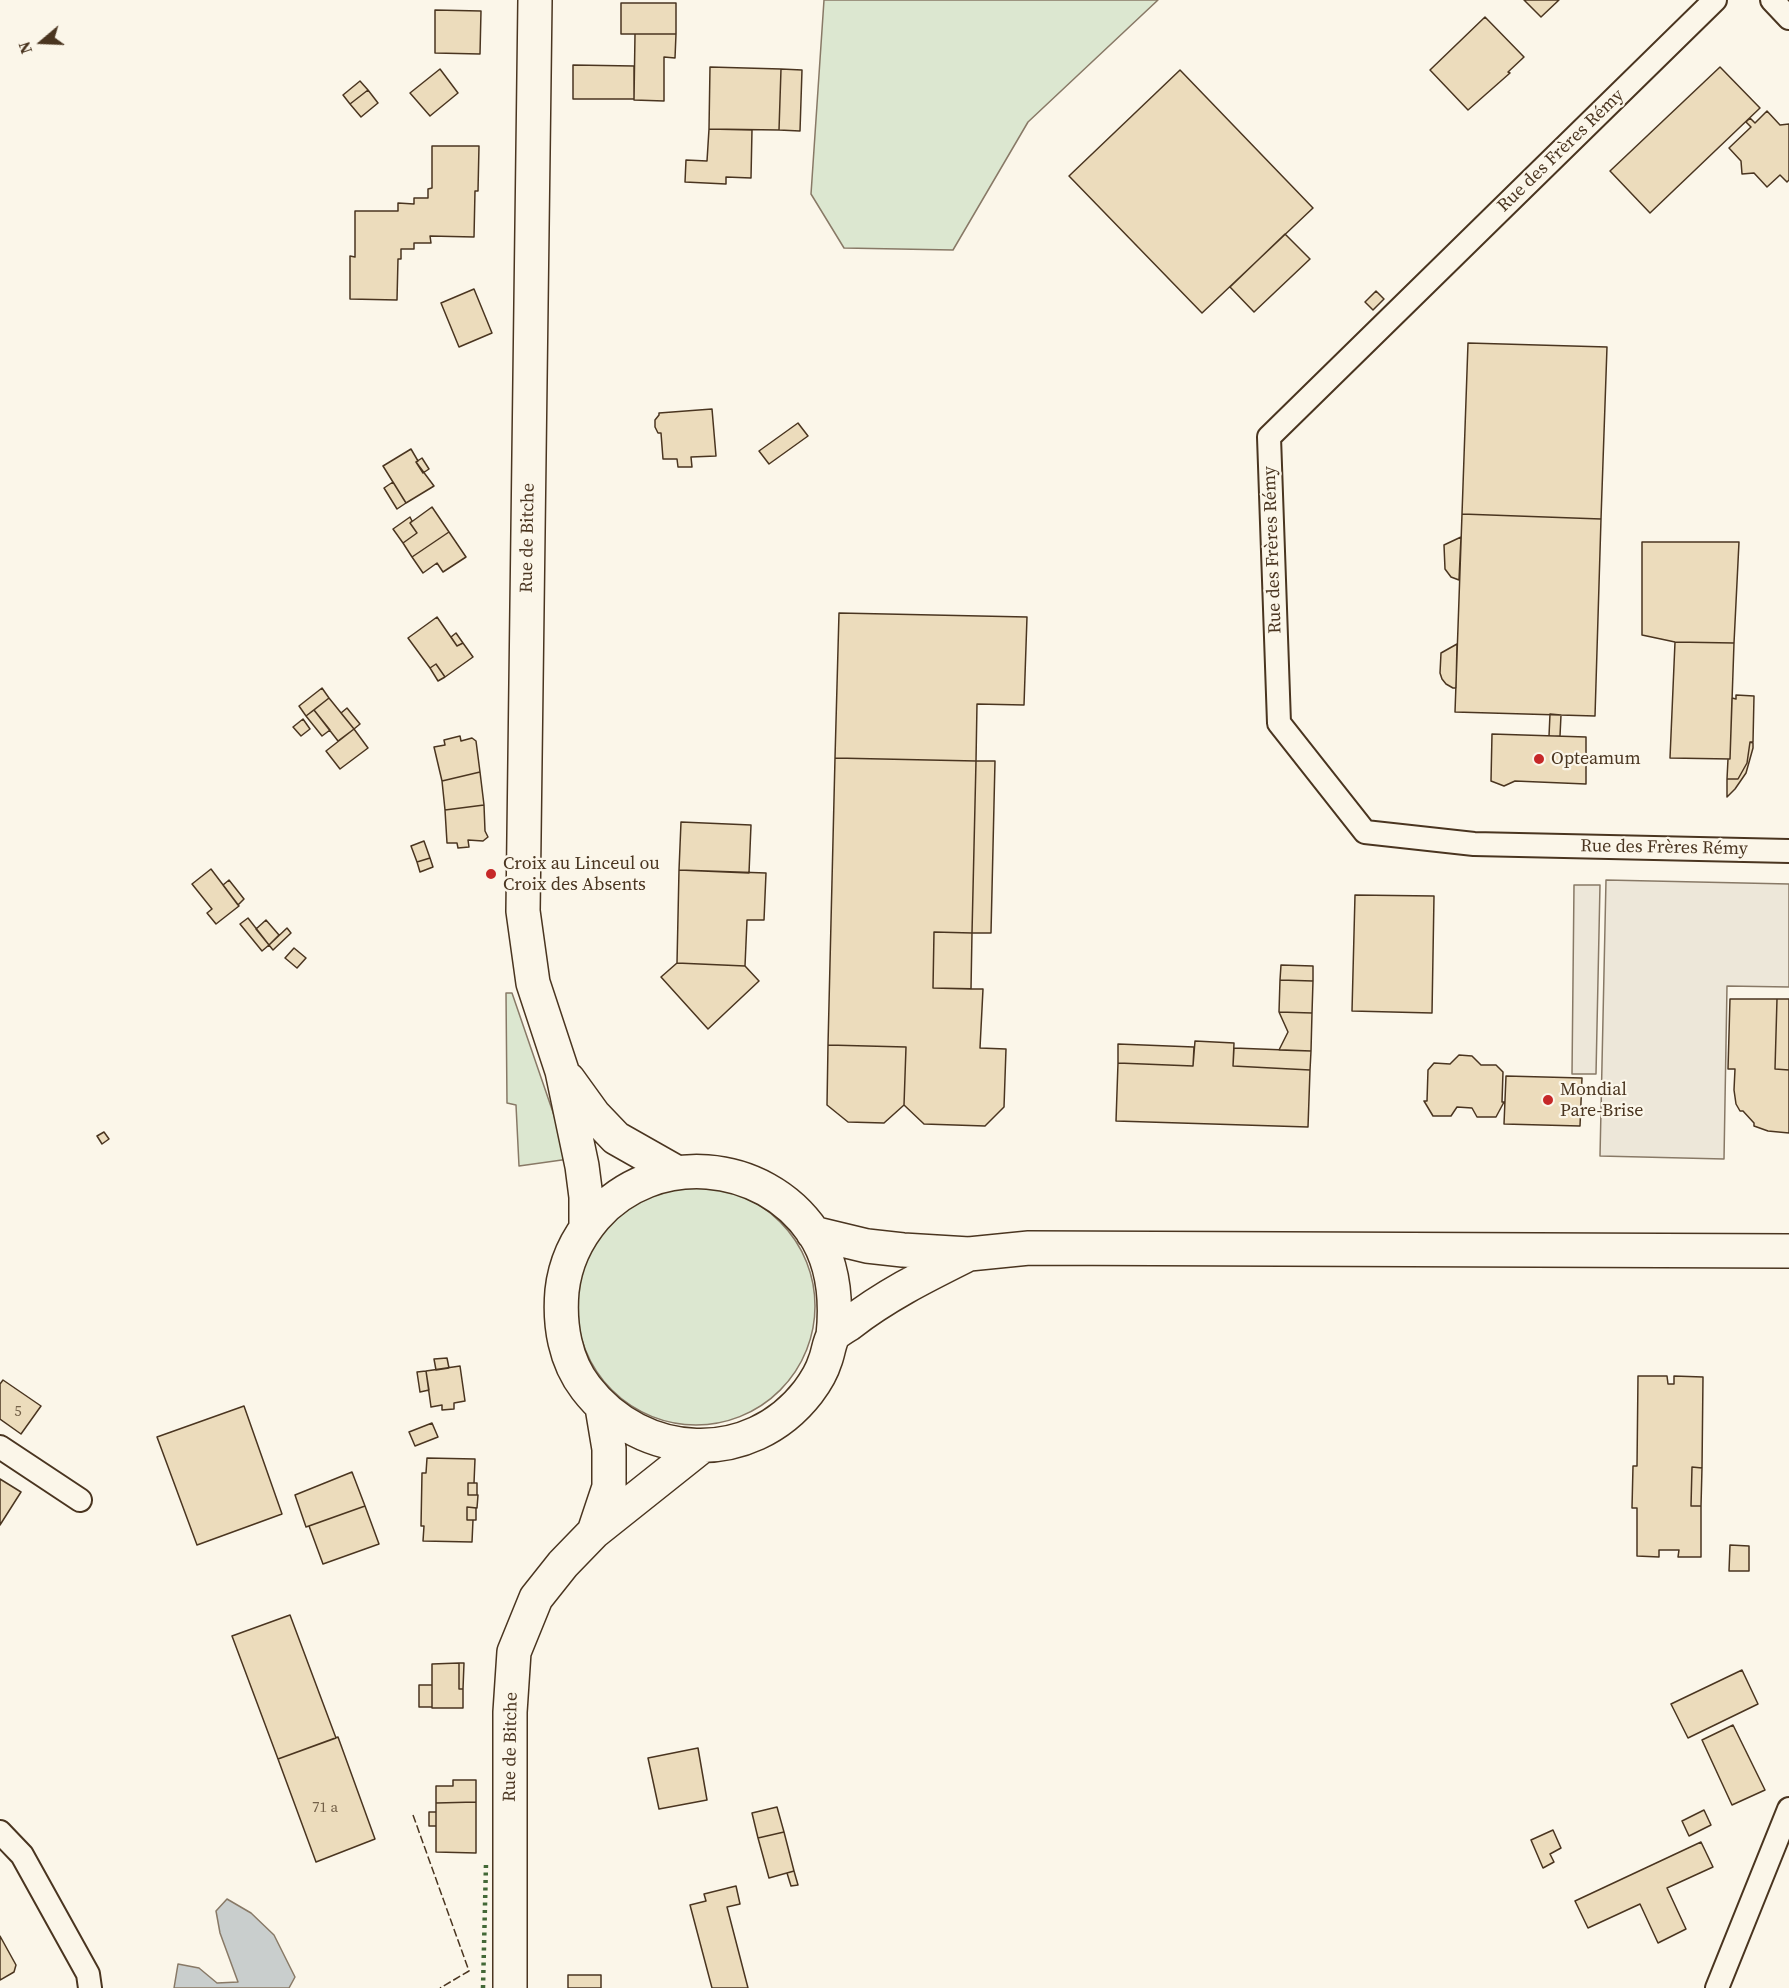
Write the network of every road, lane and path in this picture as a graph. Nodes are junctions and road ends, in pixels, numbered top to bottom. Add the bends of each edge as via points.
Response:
1 (535, 0) edge
2 (1714, 0) edge
3 (1772, 0) edge
4 (1789, 18) edge
5 (1789, 851) edge
6 (562, 1071) junction
7 (676, 1172) junction
8 (586, 1228) junction
9 (813, 1233) junction
10 (1789, 1251) edge
11 (969, 1254) junction
12 (833, 1336) junction
13 (602, 1407) junction
14 (702, 1446) junction
15 (0, 1447) edge
16 (80, 1500) dead end
17 (594, 1532) junction
18 (1789, 1809) edge
19 (0, 1832) edge
20 (90, 1988) edge
21 (510, 1988) edge
22 (1717, 1988) edge

1 - 6 main road, Rue de Bitche via 523,910 533,983
2 - 5 street, Rue des Frères Rémy via 1269,437 1279,723 1365,832 1474,844
3 - 4 street
6 - 7 main road via 616,1138
6 - 8 main road via 582,1166
7 - 8 main road via 625,1191
7 - 9 main road via 702,1170 753,1182 797,1212
8 - 13 main road via 563,1279 560,1307 563,1335 576,1370
9 - 11 main road via 867,1246
9 - 12 main road via 833,1282
10 - 11 main road via 1029,1248
11 - 12 main road via 903,1287
12 - 14 main road via 824,1365 808,1392 787,1414 761,1431 733,1442
13 - 14 main road via 624,1425 648,1437
13 - 17 main road, Rue de Bitche via 609,1449 609,1487
14 - 17 main road, Rue de Bitche
15 - 16 street
17 - 21 main road, Rue de Bitche via 536,1598 514,1652 510,1712
18 - 22 street
19 - 20 street via 22,1855 88,1974

